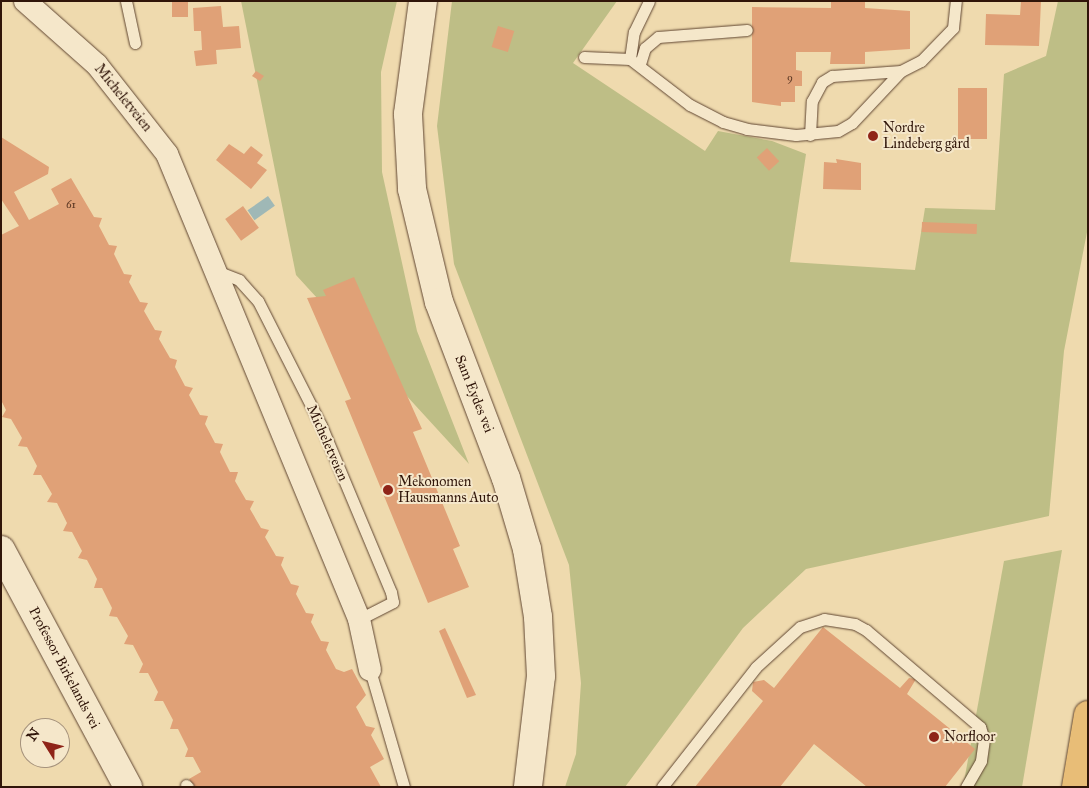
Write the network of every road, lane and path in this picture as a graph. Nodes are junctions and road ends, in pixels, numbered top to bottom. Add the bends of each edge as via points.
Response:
1 (25, 1) edge
2 (126, 1) edge
3 (423, 1) edge
4 (649, 1) edge
5 (956, 1) edge
6 (748, 30) dead end
7 (135, 42) dead end
8 (584, 57) dead end
9 (635, 61) junction
10 (901, 71) junction
11 (810, 134) junction
12 (216, 271) junction
13 (1, 550) edge
14 (359, 619) junction
15 (370, 670) joint
16 (1088, 715) edge
17 (128, 787) edge
18 (404, 787) edge
19 (528, 787) edge
20 (662, 787) edge
21 (966, 787) edge
22 (1076, 787) edge

1 - 12 street, Micheletveien via 96,65 168,154
2 - 7 lane
3 - 19 main road, Sam Eydes vei via 408,114 412,189 439,302 506,478 527,549 538,617 541,669
4 - 9 lane via 634,32
5 - 10 lane via 953,28 947,38 921,61
6 - 9 lane via 658,37
8 - 9 lane
9 - 11 lane via 690,105 724,122 777,134
10 - 11 lane via 852,123 838,130
10 - 11 lane via 832,76 822,82 812,101
12 - 14 street, Micheletveien
12 - 14 lane, Micheletveien via 238,280 258,301 321,425 391,592 393,602
13 - 17 main road, Professor Birkelands vei
14 - 15 street, Micheletveien
15 - 18 lane, Micheletveien
16 - 22 highway
20 - 21 lane via 756,667 800,627 824,619 855,624 866,630 980,727 984,739 981,760

